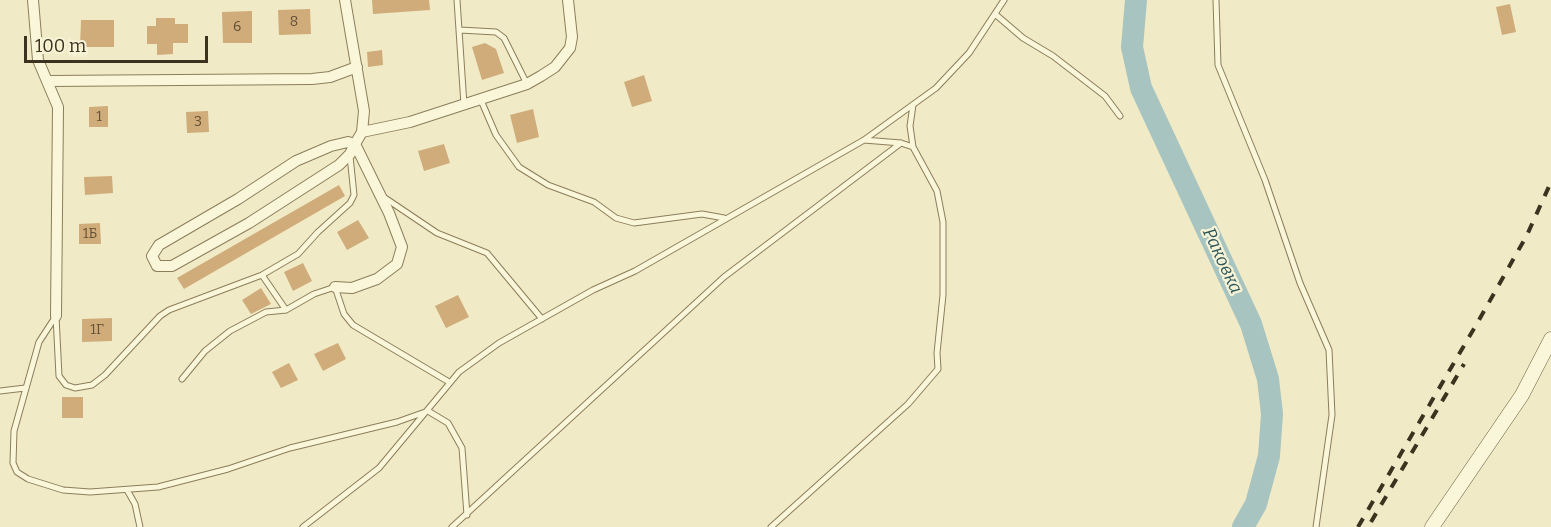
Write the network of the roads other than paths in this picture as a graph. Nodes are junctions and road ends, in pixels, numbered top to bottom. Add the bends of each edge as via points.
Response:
1 (33, 0) edge
2 (345, 0) edge
3 (457, 0) edge
4 (568, 0) edge
5 (1004, 0) edge
6 (1216, 0) edge
7 (995, 14) junction
8 (460, 30) junction
9 (357, 68) junction
10 (48, 81) junction
11 (527, 84) junction
12 (480, 98) junction
13 (464, 105) junction
14 (913, 105) junction
15 (1120, 116) dead end
16 (362, 132) junction
17 (864, 140) junction
18 (901, 142) junction
19 (913, 147) junction
20 (352, 149) junction
21 (381, 196) junction
22 (724, 218) junction
23 (262, 275) junction
24 (335, 287) junction
25 (286, 310) junction
26 (56, 315) junction
27 (542, 318) junction
28 (1551, 339) edge
29 (182, 379) dead end
30 (450, 382) junction
31 (25, 388) junction
32 (0, 391) edge
33 (428, 411) junction
34 (127, 490) junction
35 (467, 515) junction
36 (140, 527) edge
37 (303, 527) edge
38 (452, 527) edge
39 (771, 527) edge
40 (1316, 527) edge
41 (1432, 527) edge

1 - 10 street via 38,60
2 - 9 street
3 - 8 lane
4 - 11 street via 572,21 570,48 555,67
5 - 7 lane
6 - 40 lane via 1218,65 1329,350 1332,414
7 - 14 lane via 969,53 936,88
7 - 15 lane via 1105,96
8 - 11 lane via 496,32 504,38
8 - 13 lane
9 - 10 street via 312,79
9 - 16 street via 364,111
10 - 26 street via 58,107 59,123
11 - 12 street
12 - 13 street
12 - 22 lane via 496,135 519,168 548,185 594,202 616,218 634,223 702,214
13 - 16 street
14 - 17 lane
14 - 19 lane
16 - 20 street
17 - 18 lane
17 - 22 lane
18 - 19 lane
18 - 35 lane via 724,276
19 - 39 lane via 937,191 943,222 938,369 908,404
20 - 20 street via 339,165 249,223 172,266 157,266 153,261 159,245 296,161 348,142
20 - 21 street
20 - 23 lane via 354,195 350,203 298,254
21 - 24 street via 400,238 402,247 397,264 364,285
21 - 27 lane via 437,233 486,253
22 - 27 lane via 635,271
23 - 25 lane
23 - 26 lane via 169,310 92,385 75,388 59,376
24 - 25 lane
24 - 30 lane via 344,314 353,325
25 - 29 lane via 266,312 230,331 204,351
26 - 31 lane via 42,335
27 - 30 lane via 499,343
28 - 41 main road via 1522,395
30 - 33 lane
31 - 32 lane
31 - 34 lane via 14,431 13,463 17,472 41,485 63,490
33 - 34 lane via 290,448 192,480
33 - 35 lane via 448,423 462,448
33 - 37 lane via 379,468
34 - 36 lane
35 - 38 lane

